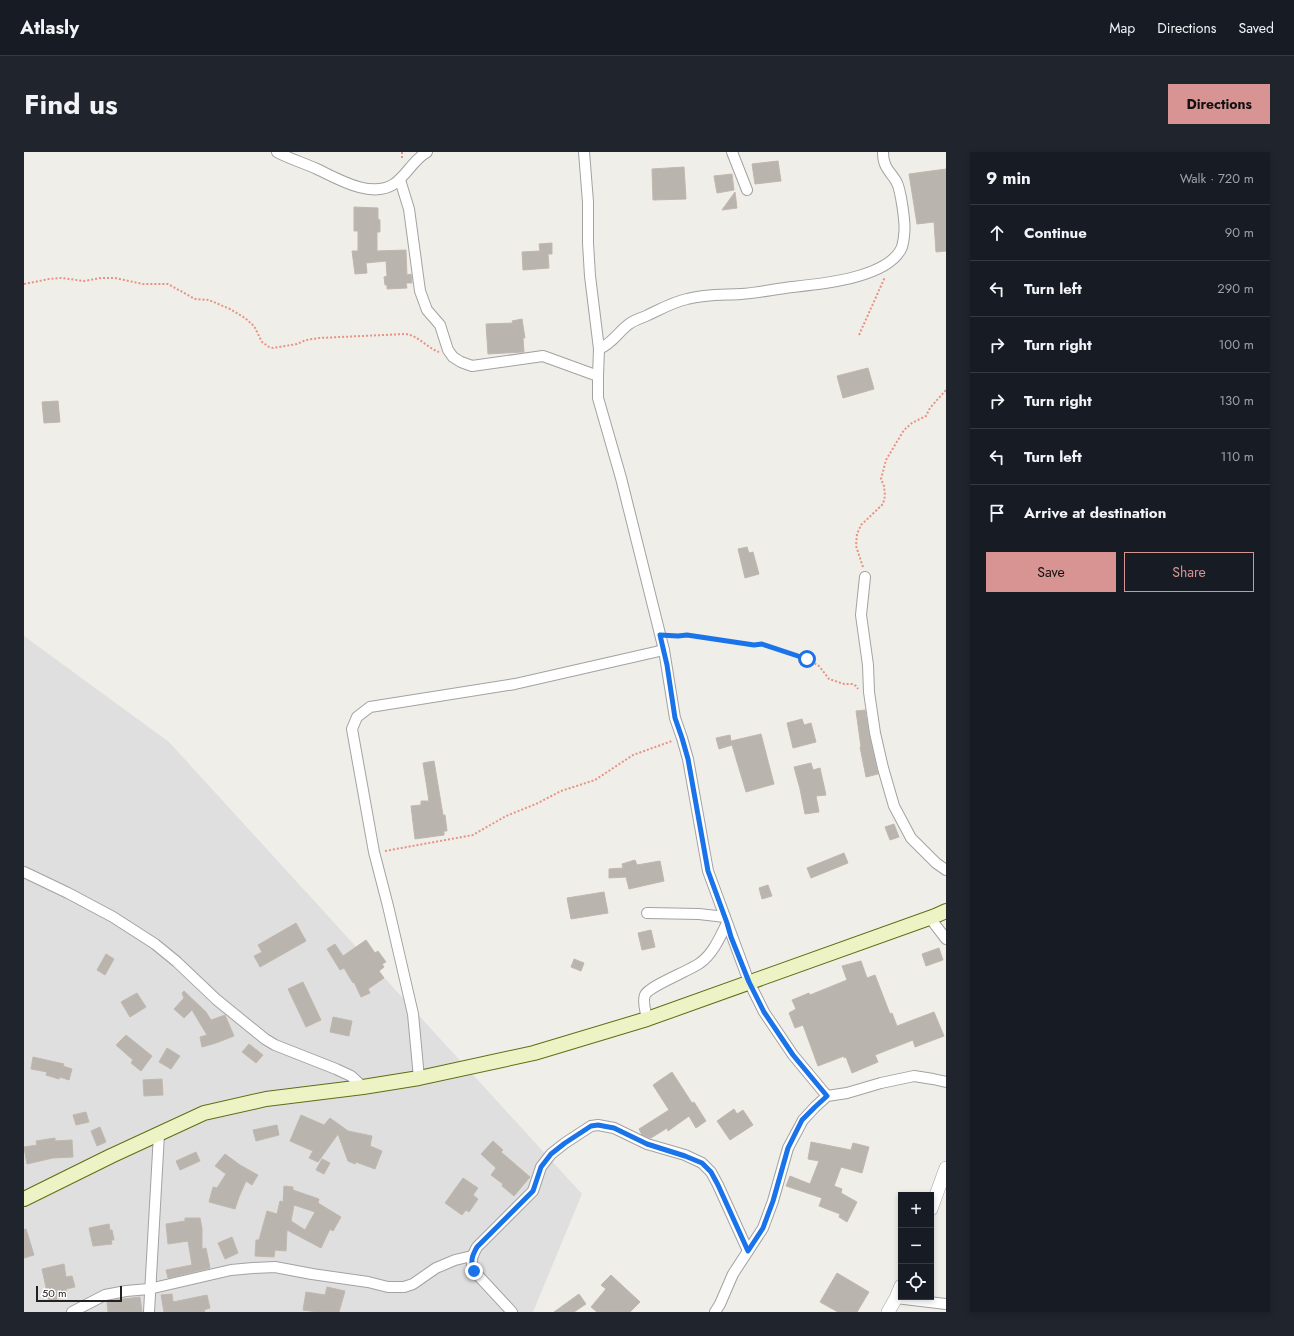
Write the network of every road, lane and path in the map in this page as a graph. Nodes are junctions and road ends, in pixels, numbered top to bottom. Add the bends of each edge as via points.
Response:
1 (277, 152) edge
2 (427, 152) edge
3 (584, 152) edge
4 (732, 152) edge
5 (883, 152) edge
6 (400, 180) junction
7 (746, 190) dead end
8 (889, 262) junction
9 (24, 284) edge
10 (859, 334) dead end
11 (599, 349) junction
12 (453, 357) junction
13 (598, 376) junction
14 (946, 390) edge
15 (865, 577) joint
16 (660, 635) junction
17 (664, 650) junction
18 (871, 706) junction
19 (682, 738) junction
20 (374, 852) junction
21 (946, 870) edge
22 (24, 872) edge
23 (648, 913) dead end
24 (939, 916) edge
25 (726, 920) junction
26 (946, 939) edge
27 (749, 982) junction
28 (647, 1020) junction
29 (419, 1078) junction
30 (946, 1082) edge
31 (363, 1087) junction
32 (827, 1096) junction
33 (159, 1134) junction
34 (946, 1168) edge
35 (24, 1199) edge
36 (934, 1201) edge
37 (748, 1251) junction
38 (472, 1256) junction
39 (149, 1289) junction
40 (898, 1294) edge
41 (930, 1300) edge
42 (946, 1304) edge
43 (72, 1312) edge
44 (149, 1312) edge
45 (512, 1312) edge
46 (715, 1312) edge
47 (888, 1312) edge

1 - 6 street via 346,184 358,187 385,189
2 - 6 street
3 - 11 street via 590,276
4 - 7 street
5 - 8 street via 884,165 897,182 905,234 902,246
6 - 12 street via 409,210 420,291 427,310 440,325
8 - 10 path via 886,275
8 - 11 street via 847,280 826,284 688,298 631,323 608,345
9 - 12 path via 61,278 84,281 116,278 143,284 168,284 195,299 209,300 245,318 254,326 262,342 269,347 277,348 318,338 405,334 432,350
11 - 13 street
12 - 13 street via 472,366 543,356
13 - 16 street via 598,398 623,484
14 - 15 path via 926,416 904,430 886,460 881,479 885,496 883,504 861,525 857,534 856,546
15 - 18 street via 861,615
16 - 17 street
16 - 18 path via 687,635 769,646 813,662 829,679 856,686
17 - 19 street via 675,718
17 - 20 street via 515,684 370,707 357,717 352,729
18 - 21 street via 883,768 894,806 911,838
19 - 20 path via 633,755 595,780 561,791 506,816 474,835
19 - 25 street via 708,871
20 - 29 street via 413,1014
22 - 31 street via 113,917 155,944 217,1000 274,1045 351,1076
23 - 25 street via 699,914
24 - 26 street
24 - 27 main road
25 - 27 street
25 - 28 street via 714,948 701,963 647,992 644,996
27 - 28 main road
27 - 32 street via 764,1012 793,1055
28 - 29 main road via 534,1052
29 - 31 main road
30 - 32 street via 914,1076
31 - 33 main road via 266,1099 204,1113
32 - 37 street via 802,1120 788,1148 763,1228
33 - 35 main road
33 - 39 street
34 - 36 street
37 - 38 street via 718,1185 702,1163 647,1144 614,1128 598,1125 591,1126 551,1154 541,1167 533,1191 477,1247
37 - 46 street via 733,1274
38 - 39 street via 436,1268 413,1284 404,1287 388,1287 275,1267 231,1270
38 - 45 street via 474,1271
39 - 43 street via 105,1295
39 - 44 street
40 - 47 street
41 - 42 street

